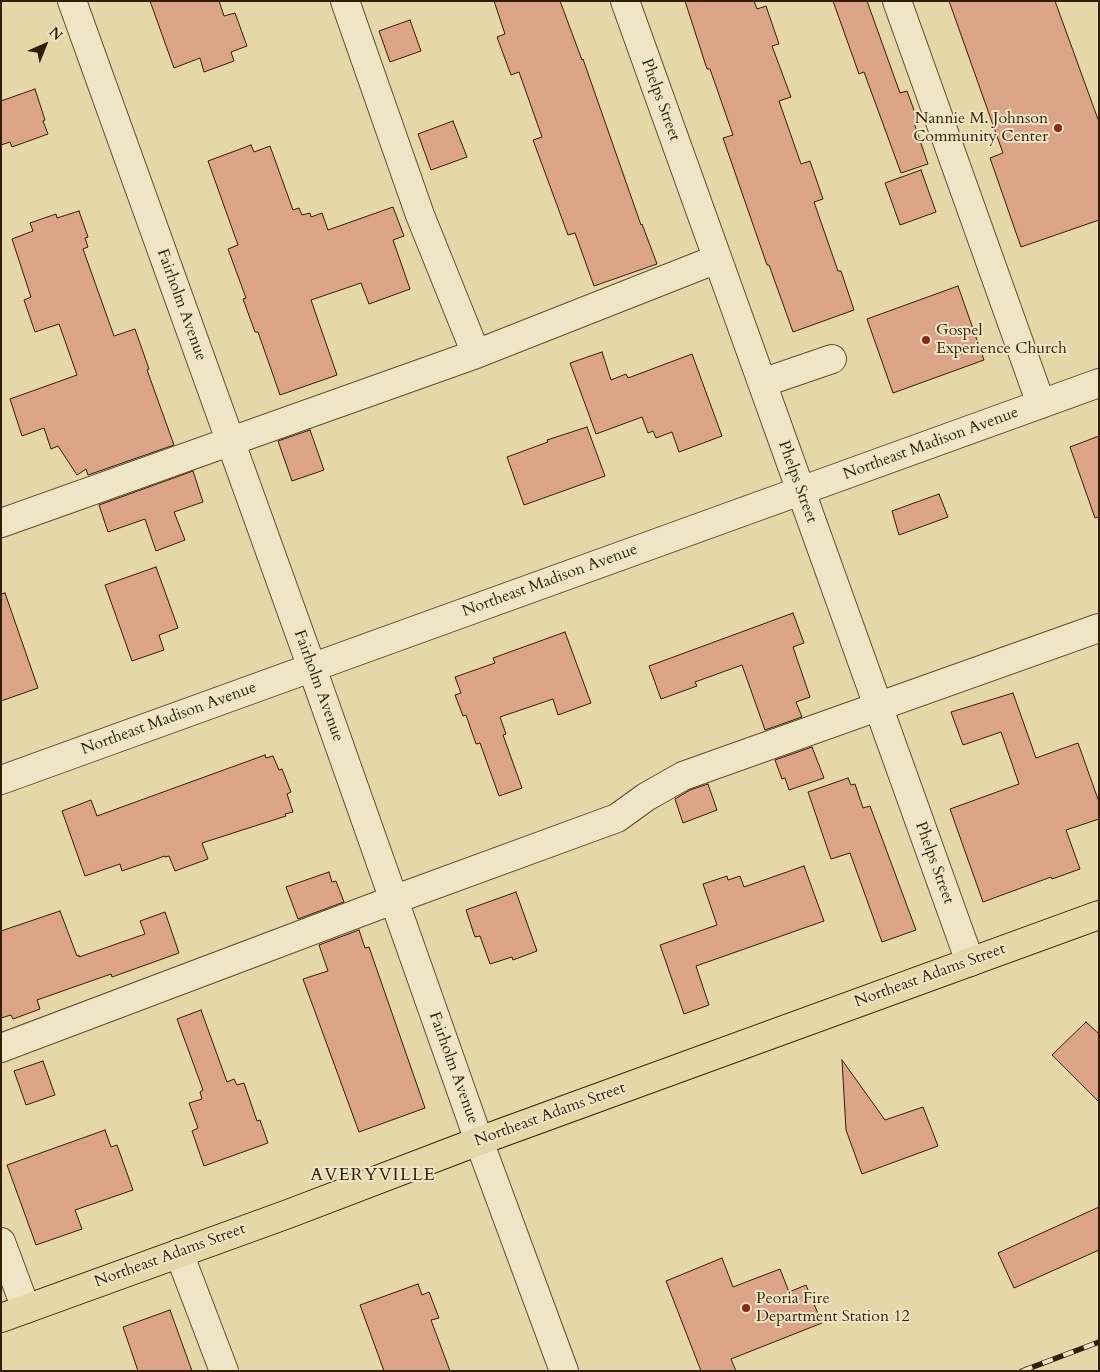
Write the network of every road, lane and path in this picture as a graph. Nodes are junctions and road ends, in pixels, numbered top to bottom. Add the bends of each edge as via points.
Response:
1 (72, 1) edge
2 (345, 1) edge
3 (625, 1) edge
4 (897, 1) edge
5 (717, 258) junction
6 (476, 354) junction
7 (832, 359) dead end
8 (762, 383) junction
9 (1099, 383) edge
10 (1041, 404) junction
11 (230, 441) junction
12 (800, 490) junction
13 (1, 523) edge
14 (1099, 628) edge
15 (312, 668) junction
16 (878, 706) junction
17 (1, 780) edge
18 (393, 900) junction
19 (1099, 915) edge
20 (970, 962) junction
21 (1, 1048) edge
22 (479, 1141) junction
23 (1, 1242) edge
24 (179, 1253) junction
25 (13, 1314) edge
26 (224, 1371) edge
27 (564, 1371) edge

1 - 11 street, Fairholm Avenue
2 - 6 street via 420,216
3 - 5 street, Phelps Street
4 - 10 street
5 - 6 street
5 - 8 street, Phelps Street
6 - 11 street
7 - 8 street
8 - 12 street, Phelps Street
9 - 10 street, Northeast Madison Avenue
10 - 12 street, Northeast Madison Avenue
11 - 13 street
11 - 15 street, Fairholm Avenue
12 - 15 street, Northeast Madison Avenue
12 - 16 street, Phelps Street
14 - 16 street
15 - 17 street, Northeast Madison Avenue
15 - 18 street, Fairholm Avenue
16 - 18 street via 683,776 617,818
16 - 20 street, Phelps Street
18 - 21 street
18 - 22 street, Fairholm Avenue
19 - 20 main road, Northeast Adams Street
20 - 22 main road, Northeast Adams Street
22 - 24 main road, Northeast Adams Street
22 - 27 street, Fairholm Avenue
23 - 25 street
24 - 25 main road, Northeast Adams Street
24 - 26 street

